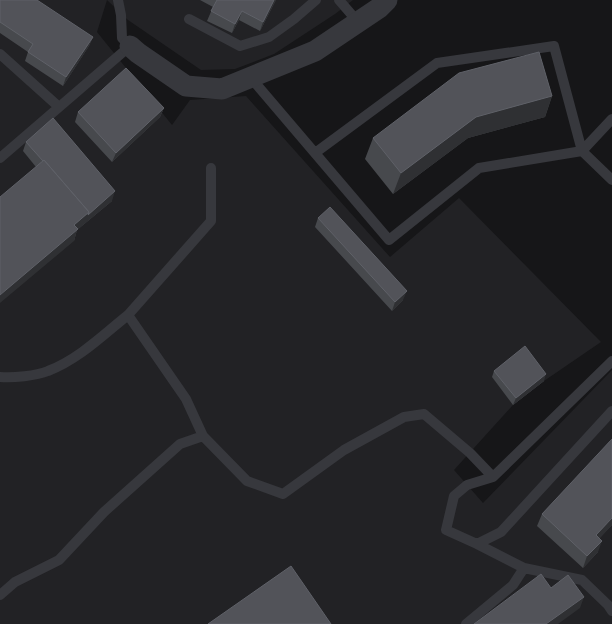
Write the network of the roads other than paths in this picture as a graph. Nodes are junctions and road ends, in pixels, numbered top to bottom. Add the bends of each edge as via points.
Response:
1 (118, 0) edge
2 (316, 0) edge
3 (339, 0) edge
4 (388, 0) edge
5 (189, 20) dead end
6 (358, 22) junction
7 (130, 46) junction
8 (0, 54) edge
9 (251, 78) junction
10 (59, 107) junction
11 (612, 119) edge
12 (582, 151) junction
13 (315, 153) junction
14 (0, 158) edge
15 (211, 168) dead end
16 (612, 180) edge
17 (128, 315) junction
18 (612, 362) edge
19 (0, 377) edge
20 (612, 411) edge
21 (204, 436) junction
22 (493, 478) junction
23 (477, 544) junction
24 (524, 568) junction
25 (0, 595) edge
26 (611, 608) edge
27 (466, 624) edge

1 - 7 lane via 122,38
2 - 5 lane via 269,37 240,46
3 - 6 lane
4 - 6 street
6 - 9 street via 315,51
7 - 9 street via 186,86 222,89
7 - 10 lane
8 - 10 lane
9 - 13 lane
10 - 14 lane
11 - 12 lane
12 - 13 lane via 479,168 389,240
12 - 13 lane via 554,46 437,63
12 - 16 lane
15 - 17 lane via 212,221
17 - 19 lane via 80,354 48,371 12,378
17 - 21 lane via 186,399
18 - 22 lane
20 - 23 lane via 501,532
21 - 22 lane via 247,480 283,494 344,450 404,417 424,414 470,453
21 - 25 lane via 180,444 104,512 59,560 15,582
22 - 23 lane via 468,485 454,496 446,530
23 - 24 lane
24 - 26 lane via 582,580
24 - 27 lane via 513,585

